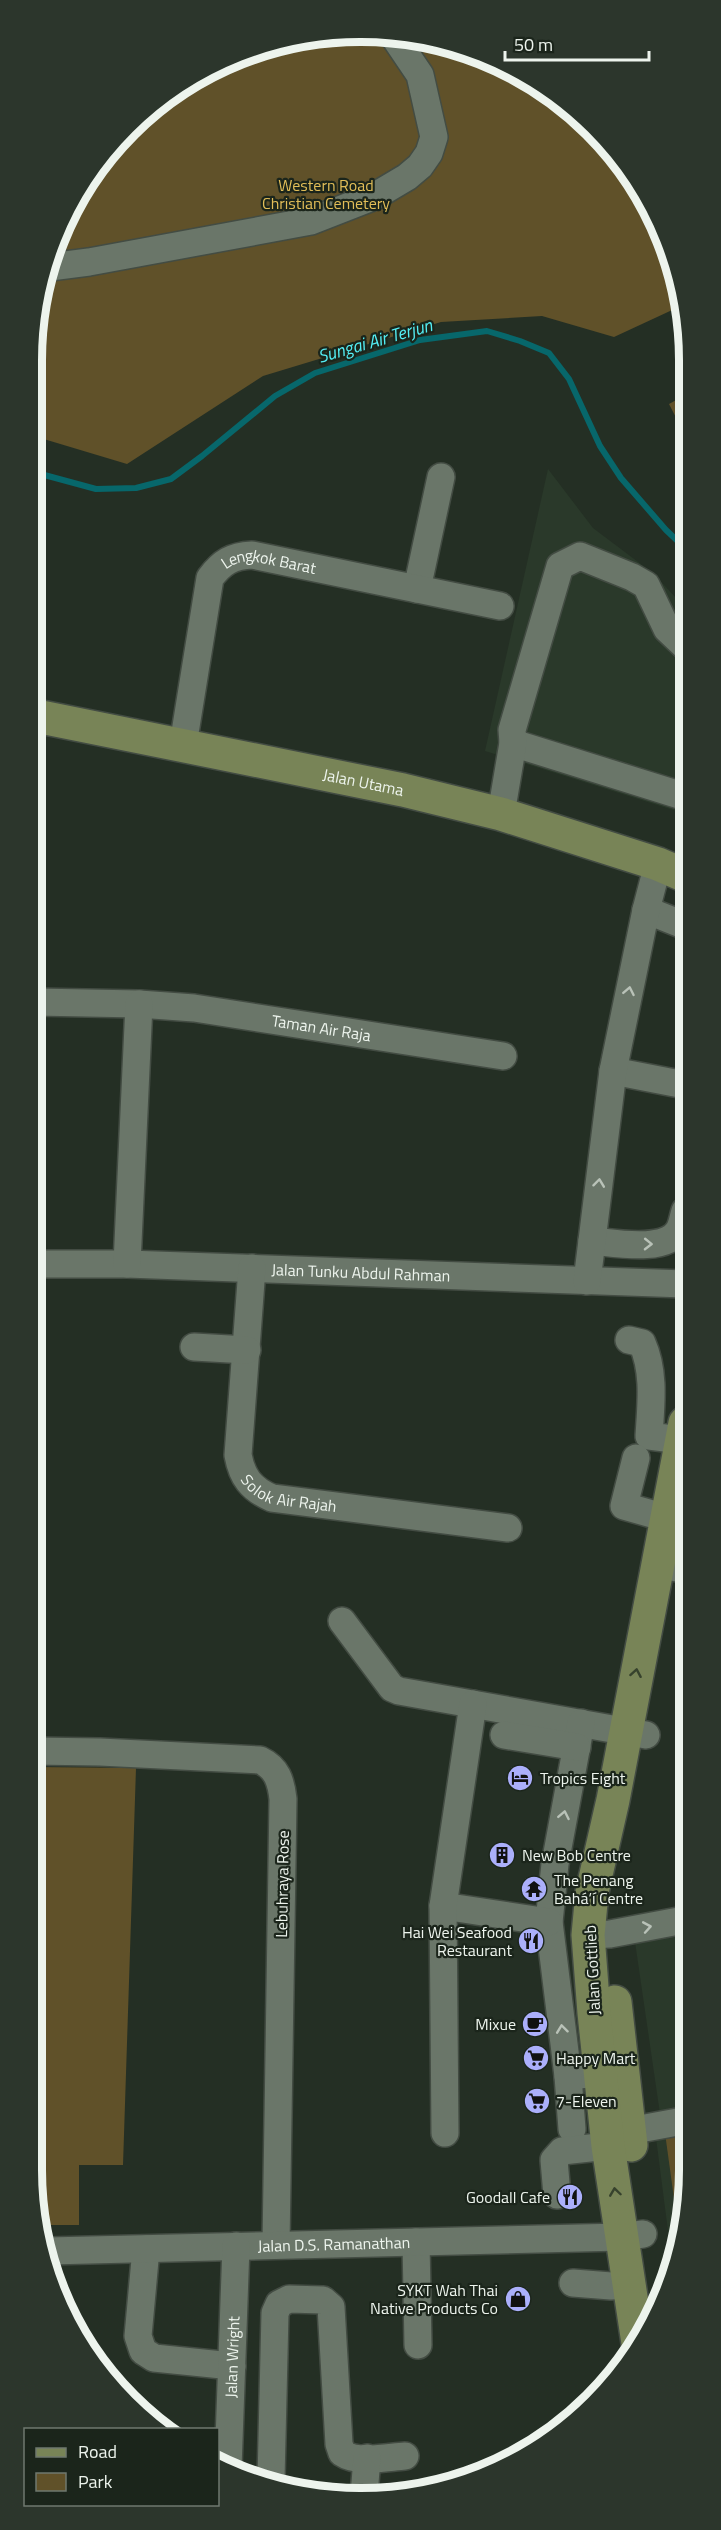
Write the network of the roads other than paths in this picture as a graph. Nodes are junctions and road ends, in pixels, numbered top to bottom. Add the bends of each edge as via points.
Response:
1 (400, 45) edge
2 (57, 266) edge
3 (441, 477) dead end
4 (417, 589) junction
5 (500, 606) dead end
6 (679, 640) edge
7 (42, 717) edge
8 (183, 744) junction
9 (513, 744) junction
10 (679, 795) edge
11 (501, 814) junction
12 (672, 870) edge
13 (646, 910) junction
14 (679, 923) edge
15 (42, 1002) edge
16 (140, 1004) junction
17 (503, 1056) dead end
18 (613, 1071) junction
19 (679, 1084) edge
20 (679, 1230) edge
21 (592, 1241) junction
22 (42, 1264) edge
23 (127, 1264) junction
24 (252, 1268) junction
25 (586, 1281) junction
26 (679, 1284) edge
27 (628, 1340) dead end
28 (194, 1347) dead end
29 (247, 1350) junction
30 (679, 1432) edge
31 (636, 1458) dead end
32 (679, 1485) edge
33 (508, 1528) dead end
34 (674, 1552) edge
35 (342, 1622) dead end
36 (473, 1704) junction
37 (636, 1732) junction
38 (504, 1735) dead end
39 (579, 1735) junction
40 (42, 1751) edge
41 (443, 1906) junction
42 (679, 1921) edge
43 (549, 1922) junction
44 (599, 1934) junction
45 (583, 2075) junction
46 (679, 2122) edge
47 (572, 2129) dead end
48 (446, 2133) dead end
49 (618, 2138) junction
50 (557, 2195) dead end
51 (632, 2236) junction
52 (416, 2242) junction
53 (236, 2246) junction
54 (276, 2246) junction
55 (146, 2249) junction
56 (53, 2251) edge
57 (573, 2283) dead end
58 (631, 2285) junction
59 (650, 2302) edge
60 (636, 2329) edge
61 (418, 2345) dead end
62 (232, 2366) junction
63 (405, 2456) dead end
64 (367, 2458) junction
65 (228, 2459) edge
66 (271, 2475) edge
67 (365, 2488) edge

1 - 2 street via 420,75 434,137 429,153 407,177 375,196 311,221
3 - 4 street
4 - 5 street, Lengkok Barat
4 - 8 street, Lengkok Barat via 252,555 221,563 210,578
6 - 9 street via 668,629 646,585 580,556 560,566 512,730
7 - 8 main road, Jalan Utama
8 - 11 main road, Jalan Utama
9 - 10 street
9 - 11 street
11 - 12 main road, Jalan Utama
12 - 13 street
13 - 14 street
18 -> 13 street
15 - 16 street, Taman Air Raja
16 - 17 street, Taman Air Raja via 194,1008
16 - 23 street
18 - 19 street
21 -> 18 street
21 -> 20 street via 657,1245 670,1240
21 - 25 street
22 - 23 street, Jalan Tunku Abdul Rahman
23 - 24 street, Jalan Tunku Abdul Rahman
24 - 25 street, Jalan Tunku Abdul Rahman
24 - 29 street, Solok Air Rajah
25 - 26 street, Jalan Tunku Abdul Rahman
27 - 30 street via 642,1343 650,1360 649,1436
28 - 29 street
29 - 33 street, Solok Air Rajah via 238,1455 241,1472 260,1493 272,1498
31 - 34 street via 624,1506
32 - 34 main road, Jalan Gottlieb
34 - 37 main road, Jalan Gottlieb
35 - 36 street via 392,1688
36 - 39 street
36 - 41 street
37 - 39 street
37 - 44 main road, Jalan Gottlieb via 613,1800 592,1892
38 - 39 street
43 -> 39 street via 555,1864
40 - 54 street, Lebuhraya Rose via 260,1760 276,1772 283,1799
41 - 43 street
41 - 48 street
44 -> 42 street
45 -> 43 street
44 - 45 main road, Jalan Gottlieb
44 - 49 main road, Jalan Gottlieb
45 - 47 street
45 - 49 main road, Jalan Gottlieb
46 - 49 street
49 - 50 street via 557,2154
49 - 51 main road, Jalan Gottlieb
51 - 52 street, Jalan D.S. Ramanathan
51 - 58 main road, Jalan Gottlieb
51 - 59 main road, Jalan Gottlieb
52 - 54 street, Jalan D.S. Ramanathan
52 - 61 street
53 - 54 street, Jalan D.S. Ramanathan
53 - 55 street, Jalan D.S. Ramanathan
53 - 62 street, Jalan Wright
55 - 56 street, Jalan D.S. Ramanathan
55 - 62 street via 138,2336 143,2351 154,2358
57 - 58 street
58 - 60 main road, Jalan Gottlieb
62 - 65 street, Jalan Wright
63 - 64 street
64 - 66 street via 347,2456 339,2449 331,2307 323,2300 289,2299 279,2304 275,2313
64 - 67 street

